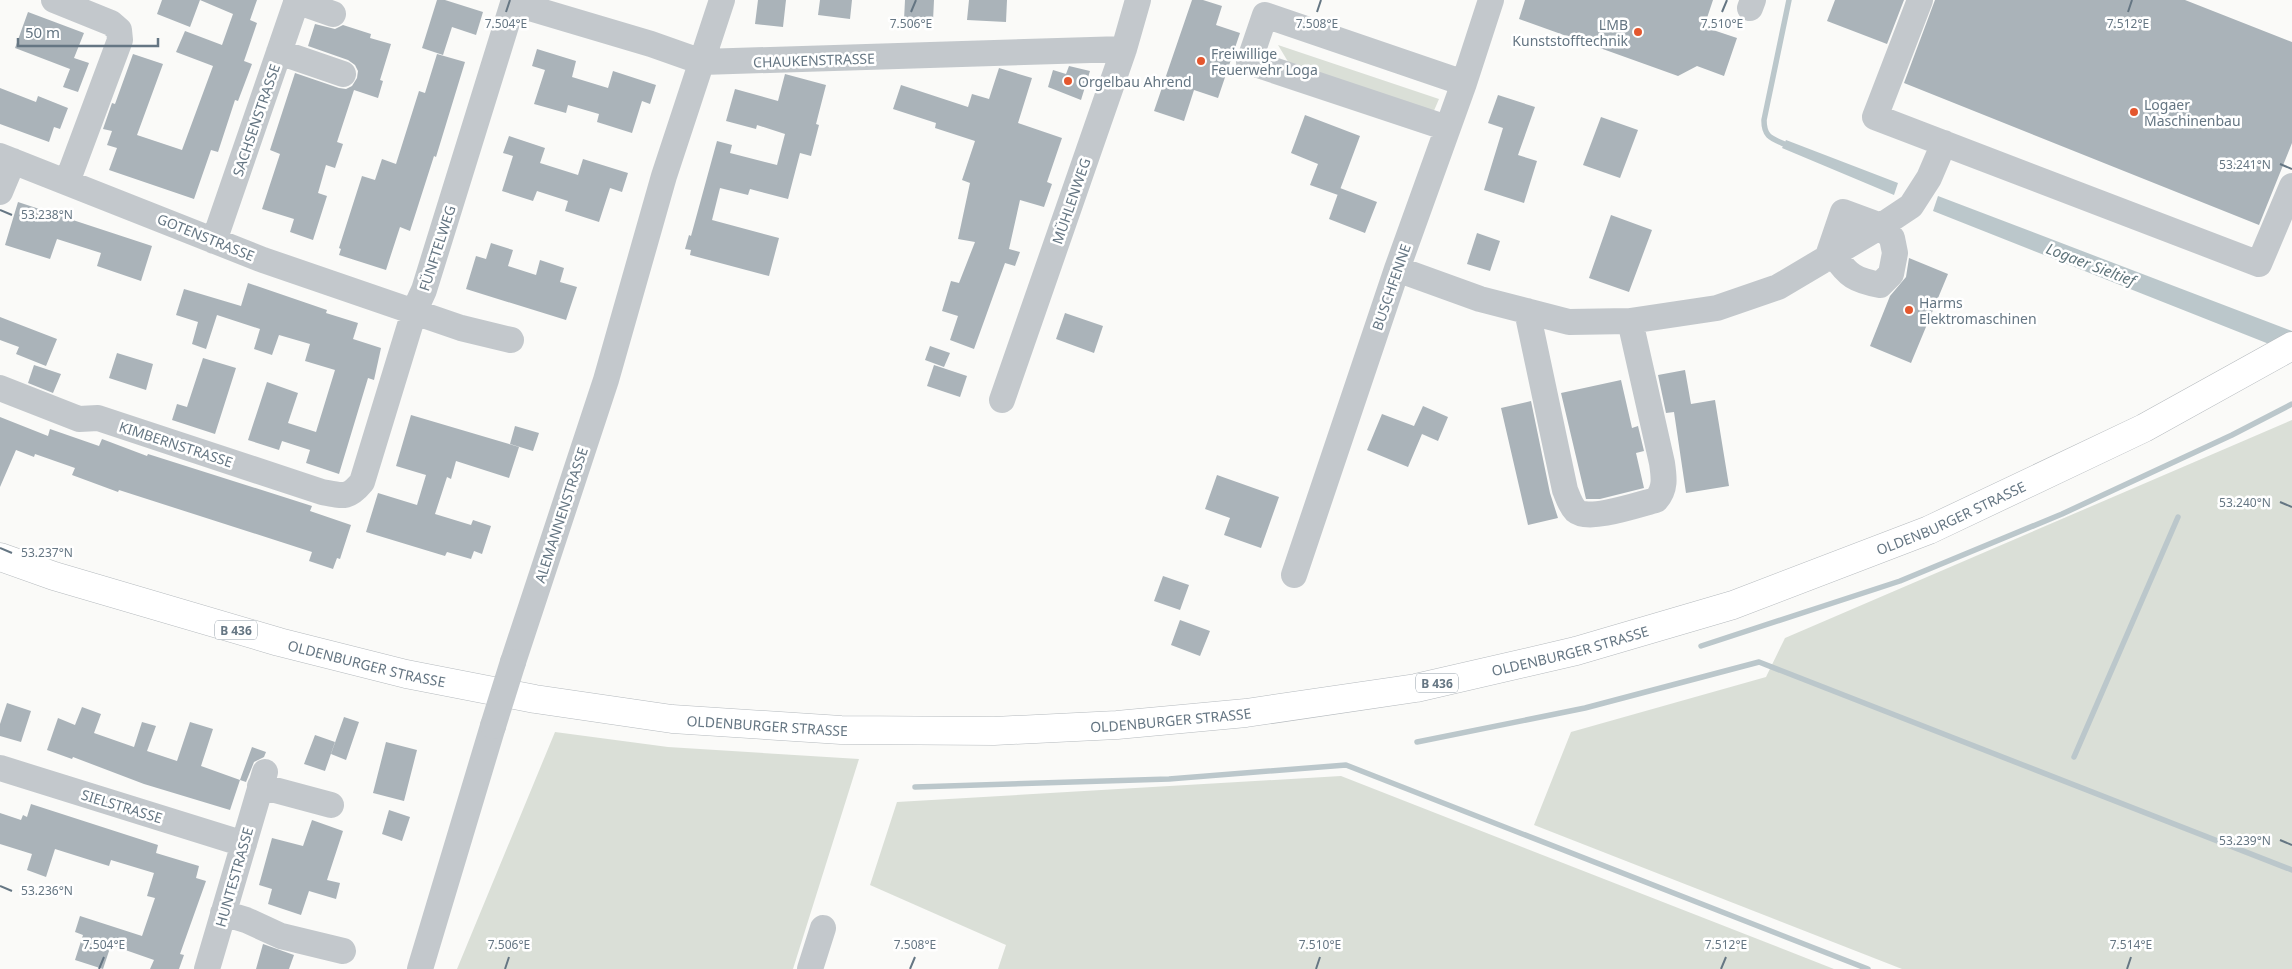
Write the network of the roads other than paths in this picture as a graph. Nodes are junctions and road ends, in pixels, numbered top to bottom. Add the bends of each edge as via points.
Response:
1 (54, 0) edge
2 (722, 0) edge
3 (1138, 0) edge
4 (1491, 0) edge
5 (1920, 0) edge
6 (296, 1) edge
7 (514, 2) edge
8 (334, 14) dead end
9 (1124, 49) junction
10 (279, 52) junction
11 (702, 62) junction
12 (343, 74) dead end
13 (1464, 83) junction
14 (1446, 128) junction
15 (1944, 143) junction
16 (7, 158) edge
17 (67, 182) junction
18 (2292, 186) edge
19 (0, 192) edge
20 (1881, 226) junction
21 (214, 240) junction
22 (1830, 257) junction
23 (1397, 269) junction
24 (1527, 311) junction
25 (414, 312) junction
26 (1630, 321) junction
27 (511, 340) dead end
28 (2285, 350) edge
29 (0, 388) edge
30 (1002, 400) dead end
31 (353, 493) joint
32 (0, 557) edge
33 (1294, 575) dead end
34 (0, 768) edge
35 (331, 805) dead end
36 (244, 844) junction
37 (223, 913) junction
38 (823, 928) dead end
39 (343, 951) dead end
40 (206, 969) edge
41 (420, 969) edge
42 (810, 969) edge

1 - 17 street via 111,23 119,30 120,40
2 - 11 street, ALEMANNENSTRASSE
3 - 9 street, MÜHLENWEG
4 - 13 street, BUSCHFENNE
5 - 15 street via 1875,117
6 - 8 street
6 - 10 street, SACHSENSTRASSE
7 - 11 street, CHAUKENSTRASSE
7 - 25 street, FÜNFTELWEG via 424,290
9 - 11 street, CHAUKENSTRASSE
9 - 30 street, MÜHLENWEG
10 - 12 street
10 - 21 street, SACHSENSTRASSE
11 - 41 street, ALEMANNENSTRASSE, bridge via 664,176 606,380 513,662
13 - 14 street, BUSCHFENNE
13 - 14 street via 1265,15 1249,62
14 - 23 street, BUSCHFENNE
15 - 18 street via 2259,264
15 - 20 street via 1929,178 1911,206
16 - 17 street, GOTENSTRASSE
16 - 19 street
17 - 21 street, GOTENSTRASSE
20 - 22 street via 1843,212
20 - 22 street via 1892,238 1895,253 1891,274 1880,285 1845,272
21 - 25 street, GOTENSTRASSE
22 - 26 street via 1778,287 1717,308
23 - 24 street via 1480,299
23 - 33 street, BUSCHFENNE
24 - 26 street via 1569,322
24 - 26 street via 1570,504 1577,512 1590,516 1656,500 1662,493 1665,479
25 - 27 street, GOTENSTRASSE
25 - 31 street, FÜNFTELWEG via 362,482
28 - 32 main road, OLDENBURGER STRASSE / B 436 via 2144,428 1929,530 1733,605 1576,651 1416,688 1246,713 1137,724 994,731 841,730 672,719 406,674 279,642
29 - 31 street, KIMBERNSTRASSE via 79,419 98,418 322,492 344,496
34 - 36 street, SIELSTRASSE
35 - 36 street, HUNTESTRASSE via 262,779
36 - 37 street, HUNTESTRASSE
37 - 39 street via 281,936
37 - 40 street, HUNTESTRASSE
38 - 42 street

